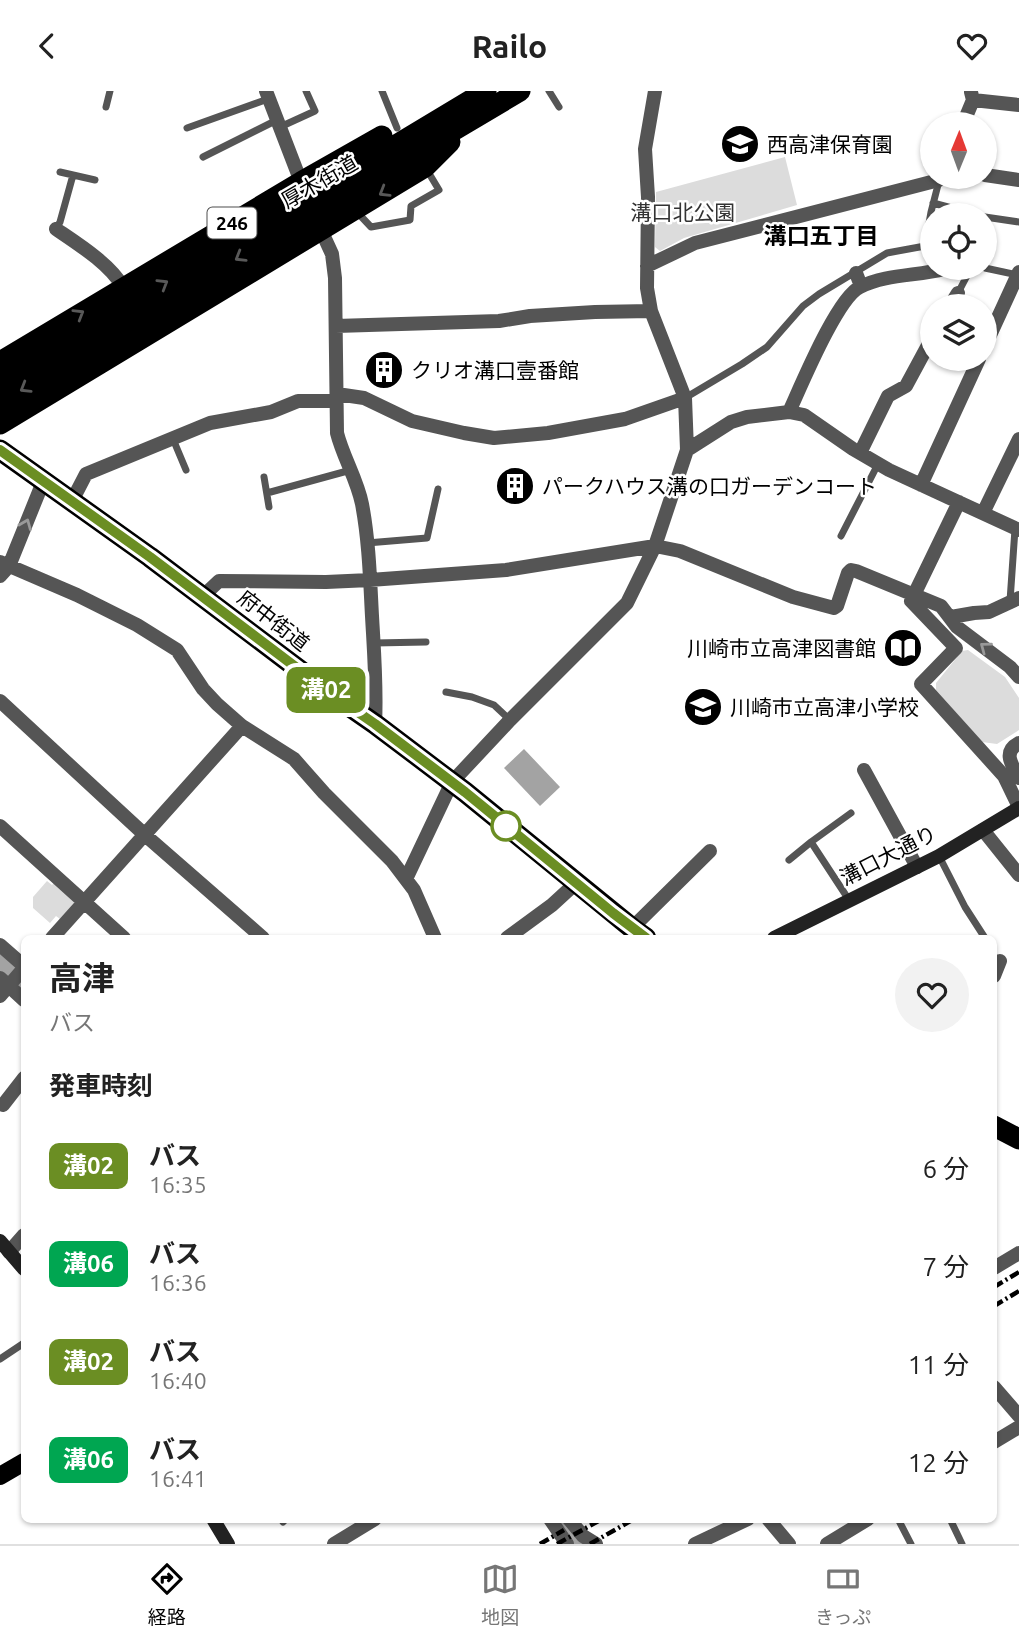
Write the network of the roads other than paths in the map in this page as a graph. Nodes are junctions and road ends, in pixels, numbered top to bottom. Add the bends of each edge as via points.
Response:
1 (110, 91) edge
2 (306, 91) edge
3 (382, 91) edge
4 (520, 91) edge
5 (550, 91) edge
6 (655, 91) edge
7 (267, 95) edge
8 (972, 96) edge
9 (477, 103) edge
10 (1019, 105) edge
11 (106, 107) dead end
12 (559, 107) dead end
13 (279, 123) junction
14 (187, 128) dead end
15 (397, 128) junction
16 (203, 157) dead end
17 (425, 167) junction
18 (60, 172) dead end
19 (74, 175) junction
20 (998, 176) edge
21 (95, 180) dead end
22 (1019, 180) edge
23 (301, 182) junction
24 (920, 183) edge
25 (937, 189) edge
26 (933, 203) edge
27 (355, 209) junction
28 (294, 215) junction
29 (997, 219) edge
30 (1019, 222) edge
31 (55, 229) joint
32 (321, 230) junction
33 (920, 247) edge
34 (647, 266) junction
35 (997, 270) edge
36 (920, 274) edge
37 (1019, 274) edge
38 (858, 280) junction
39 (123, 287) junction
40 (651, 311) junction
41 (997, 321) edge
42 (336, 326) junction
43 (43, 335) junction
44 (920, 359) edge
45 (0, 362) edge
46 (974, 371) edge
47 (71, 380) junction
48 (0, 383) edge
49 (337, 397) junction
50 (685, 398) junction
51 (0, 403) edge
52 (789, 412) junction
53 (0, 424) edge
54 (173, 438) junction
55 (1019, 439) edge
56 (0, 450) edge
57 (687, 450) junction
58 (860, 453) junction
59 (878, 463) junction
60 (352, 469) junction
61 (186, 470) dead end
62 (264, 477) dead end
63 (43, 482) junction
64 (922, 485) junction
65 (438, 489) dead end
66 (267, 493) junction
67 (72, 501) junction
68 (959, 502) junction
69 (269, 507) dead end
70 (983, 513) junction
71 (1017, 529) edge
72 (842, 536) dead end
73 (367, 543) junction
74 (655, 547) junction
75 (3, 568) edge
76 (370, 580) junction
77 (914, 594) junction
78 (203, 596) junction
79 (1015, 600) edge
80 (951, 617) junction
81 (426, 642) dead end
82 (374, 643) junction
83 (1019, 677) edge
84 (446, 692) dead end
85 (0, 701) edge
86 (510, 720) junction
87 (375, 724) junction
88 (242, 726) junction
89 (1019, 743) edge
90 (864, 770) dead end
91 (1019, 778) edge
92 (452, 782) junction
93 (1019, 808) edge
94 (851, 813) dead end
95 (0, 826) edge
96 (983, 830) junction
97 (145, 835) junction
98 (811, 842) junction
99 (710, 851) dead end
100 (939, 856) junction
101 (789, 860) dead end
102 (917, 867) junction
103 (1019, 875) edge
104 (406, 879) junction
105 (576, 883) junction
106 (849, 900) junction
107 (84, 903) junction
108 (639, 933) edge
109 (55, 935) edge
110 (121, 935) edge
111 (260, 935) edge
112 (434, 935) edge
113 (511, 935) edge
114 (780, 935) edge
115 (983, 935) edge
116 (0, 944) edge
117 (13, 978) edge
118 (21, 994) edge
119 (21, 1082) edge
120 (3, 1105) dead end
121 (997, 1128) edge
122 (1019, 1139) edge
123 (21, 1237) edge
124 (5, 1247) edge
125 (1019, 1253) edge
126 (21, 1266) edge
127 (997, 1266) edge
128 (21, 1345) edge
129 (0, 1359) edge
130 (997, 1390) edge
131 (1019, 1416) edge
132 (1019, 1427) edge
133 (997, 1440) edge
134 (21, 1464) edge
135 (0, 1476) edge
136 (215, 1523) edge
137 (368, 1523) edge
138 (553, 1523) edge
139 (572, 1523) edge
140 (740, 1523) edge
141 (771, 1523) edge
142 (861, 1523) edge
143 (900, 1523) edge
144 (952, 1523) edge
145 (228, 1544) edge
146 (334, 1544) edge
147 (567, 1544) edge
148 (596, 1544) edge
149 (695, 1544) edge
150 (789, 1544) edge
151 (827, 1544) edge
152 (911, 1544) edge
153 (962, 1544) edge

1 - 11 lane
2 - 13 lane via 315,111
3 - 15 lane
4 - 9 highway, 厚木街道 / 246
5 - 12 lane
6 - 34 street via 645,149
7 - 13 street
7 - 14 lane
8 - 10 street
9 - 15 highway, 246
9 - 17 highway, 246
9 - 28 highway, 厚木街道 / 246
13 - 16 lane
13 - 23 street
15 - 23 highway, 246
17 -> 27 highway, 246
17 - 27 lane via 439,190 411,206 410,220 371,227
18 - 19 lane
19 - 21 lane
19 - 31 lane
20 - 22 street
23 - 39 highway, 246
24 - 34 street via 695,243
25 - 26 lane
27 - 32 highway, 246
48 -> 28 highway, 厚木街道 / 246
28 -> 51 highway, 厚木街道 / 246
29 - 30 lane
31 - 39 street via 117,276
32 - 42 street via 332,254
32 - 47 highway, 246
33 - 38 lane via 887,253
34 - 40 street
35 - 37 lane
36 - 38 street
37 - 41 street
38 - 50 lane via 819,294 767,347
38 - 52 street
43 -> 39 highway, 246
40 - 42 street
40 - 50 street
42 - 49 street
43 - 45 highway, 246
43 - 47 highway via 52,367
44 - 58 street via 905,386 888,396
46 - 64 street
47 - 53 highway, 246
49 - 50 street via 364,398 412,421 494,438 625,419
49 - 54 street via 299,401 271,412 210,423
49 - 60 street via 337,433
50 - 57 street
52 - 57 street via 732,422
52 - 58 street via 804,415
54 - 61 lane
54 - 67 street via 86,474
55 - 70 street
56 - 63 highway, 府中街道
57 - 74 street
58 - 59 street
59 - 64 street
59 - 72 lane
60 - 66 lane
60 - 73 street
62 - 66 lane
63 - 67 highway, 府中街道
75 -> 63 street
64 - 68 street
65 - 73 lane via 427,538
66 - 69 lane
67 - 78 highway, 府中街道
68 - 70 street
68 - 77 street
70 - 71 street
71 - 79 lane
73 - 76 street
74 - 76 street via 506,570
74 - 77 street via 680,551 793,597 834,608 852,570
74 - 86 street via 627,603
75 - 88 street via 76,595 177,650 203,689
76 - 78 street via 219,581
76 - 82 street
77 - 80 street via 941,606
77 - 93 street via 911,601 956,648 921,684 1004,776
78 - 87 highway, 府中街道
79 - 80 street via 989,612
83 -> 80 street via 957,627
81 - 82 lane
82 - 87 street
84 - 86 lane via 494,705
85 - 97 street
86 - 92 street
87 - 92 highway, 府中街道
88 - 97 street
88 - 104 street via 294,759
89 - 91 street via 1009,752
90 - 102 street
92 - 104 street
92 - 105 highway, 府中街道
93 - 96 street, 溝口大通り
94 - 98 lane
95 - 107 street
96 - 100 street, 溝口大通り
96 - 103 street
97 - 107 street
97 - 111 street
98 - 101 lane
98 - 106 lane
99 - 108 street
100 - 102 street, 溝口大通り
100 - 115 lane
102 - 106 street, 溝口大通り
104 - 112 street
105 - 108 highway, 府中街道
105 - 113 street
106 - 114 street, 溝口大通り
107 - 109 street
107 - 110 street
116 - 117 street
117 - 118 street
119 - 120 street
121 - 122 highway
123 - 124 street
124 - 126 street
125 - 127 street
128 - 129 lane
130 - 131 street
132 - 133 street
134 - 135 main road
136 - 145 street
137 - 146 street
138 - 147 street
139 - 148 street
140 - 149 street
141 - 150 street
142 - 151 street
143 - 152 lane
144 - 153 lane

